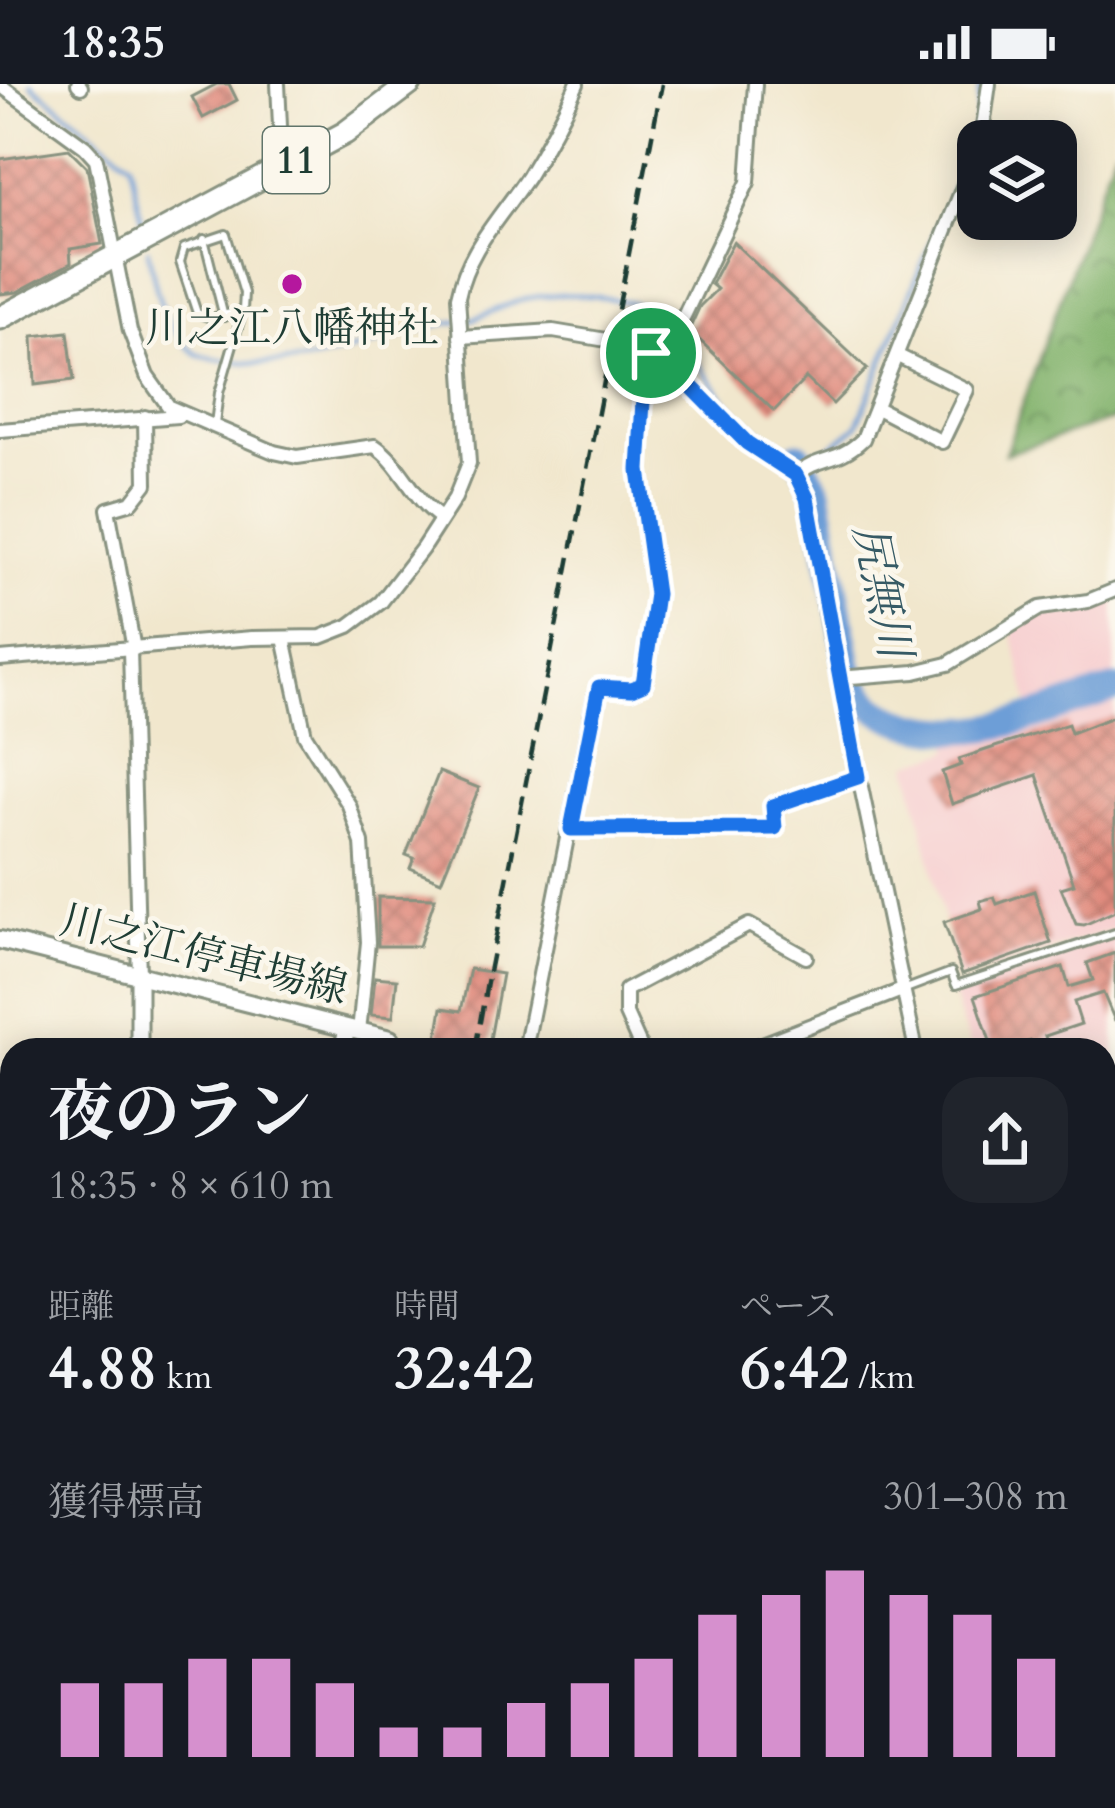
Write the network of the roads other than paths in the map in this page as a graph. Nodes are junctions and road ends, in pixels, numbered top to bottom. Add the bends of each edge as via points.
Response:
1 (278, 84) edge
2 (410, 84) edge
3 (577, 84) edge
4 (755, 84) edge
5 (989, 84) edge
6 (0, 85) edge
7 (983, 120) edge
8 (282, 167) junction
9 (957, 202) edge
10 (204, 238) junction
11 (116, 256) junction
12 (244, 310) junction
13 (224, 317) junction
14 (0, 318) edge
15 (460, 337) junction
16 (661, 353) junction
17 (898, 356) junction
18 (877, 408) junction
19 (183, 416) junction
20 (146, 417) junction
21 (215, 424) junction
22 (0, 430) edge
23 (796, 475) junction
24 (441, 518) junction
25 (1115, 590) edge
26 (284, 638) junction
27 (132, 649) junction
28 (0, 659) edge
29 (838, 678) junction
30 (858, 777) junction
31 (571, 829) junction
32 (1115, 934) edge
33 (0, 940) edge
34 (806, 957) dead end
35 (139, 976) junction
36 (902, 990) junction
37 (353, 1030) junction
38 (139, 1038) edge
39 (349, 1038) edge
40 (386, 1038) edge
41 (527, 1038) edge
42 (637, 1038) edge
43 (780, 1038) edge
44 (913, 1038) edge

1 - 8 street
2 - 8 highway, 11
3 - 15 street via 528,175 473,250 458,298
4 - 16 street via 750,174
5 - 7 street
6 - 11 street via 96,160
8 - 11 highway, 11
9 - 17 street
10 - 12 lane via 229,237
10 - 13 lane
10 - 13 lane via 184,248 180,262 197,313
11 - 14 highway, 11
11 - 19 street via 147,376
12 - 13 lane
12 - 21 lane
15 - 16 street via 553,331
15 - 24 street via 469,463
16 - 23 street via 747,443
16 - 31 street via 644,384 639,470 656,594 643,684 599,687
17 - 18 street
17 - 18 street via 967,390 941,442
18 - 23 street via 846,455
19 - 20 street
19 - 21 street
20 - 22 street
20 - 27 street via 146,484 132,502 109,509
21 - 24 street via 297,457 375,446
23 - 29 street via 811,516
24 - 26 street via 368,615 321,637
25 - 29 street via 1040,608 948,664
26 - 27 street
26 - 37 street via 305,735 349,805 362,843 368,942
27 - 28 street
27 - 35 street
29 - 30 street
30 - 31 street via 773,806 775,828
30 - 36 street
31 - 41 street
32 - 36 lane via 956,985 951,972
33 - 35 main road, 川之江停車場線
34 - 42 street via 749,925 626,990
35 - 37 main road, 川之江停車場線
35 - 38 street
36 - 43 street
36 - 44 street
37 - 39 street
37 - 40 main road, 川之江停車場線

